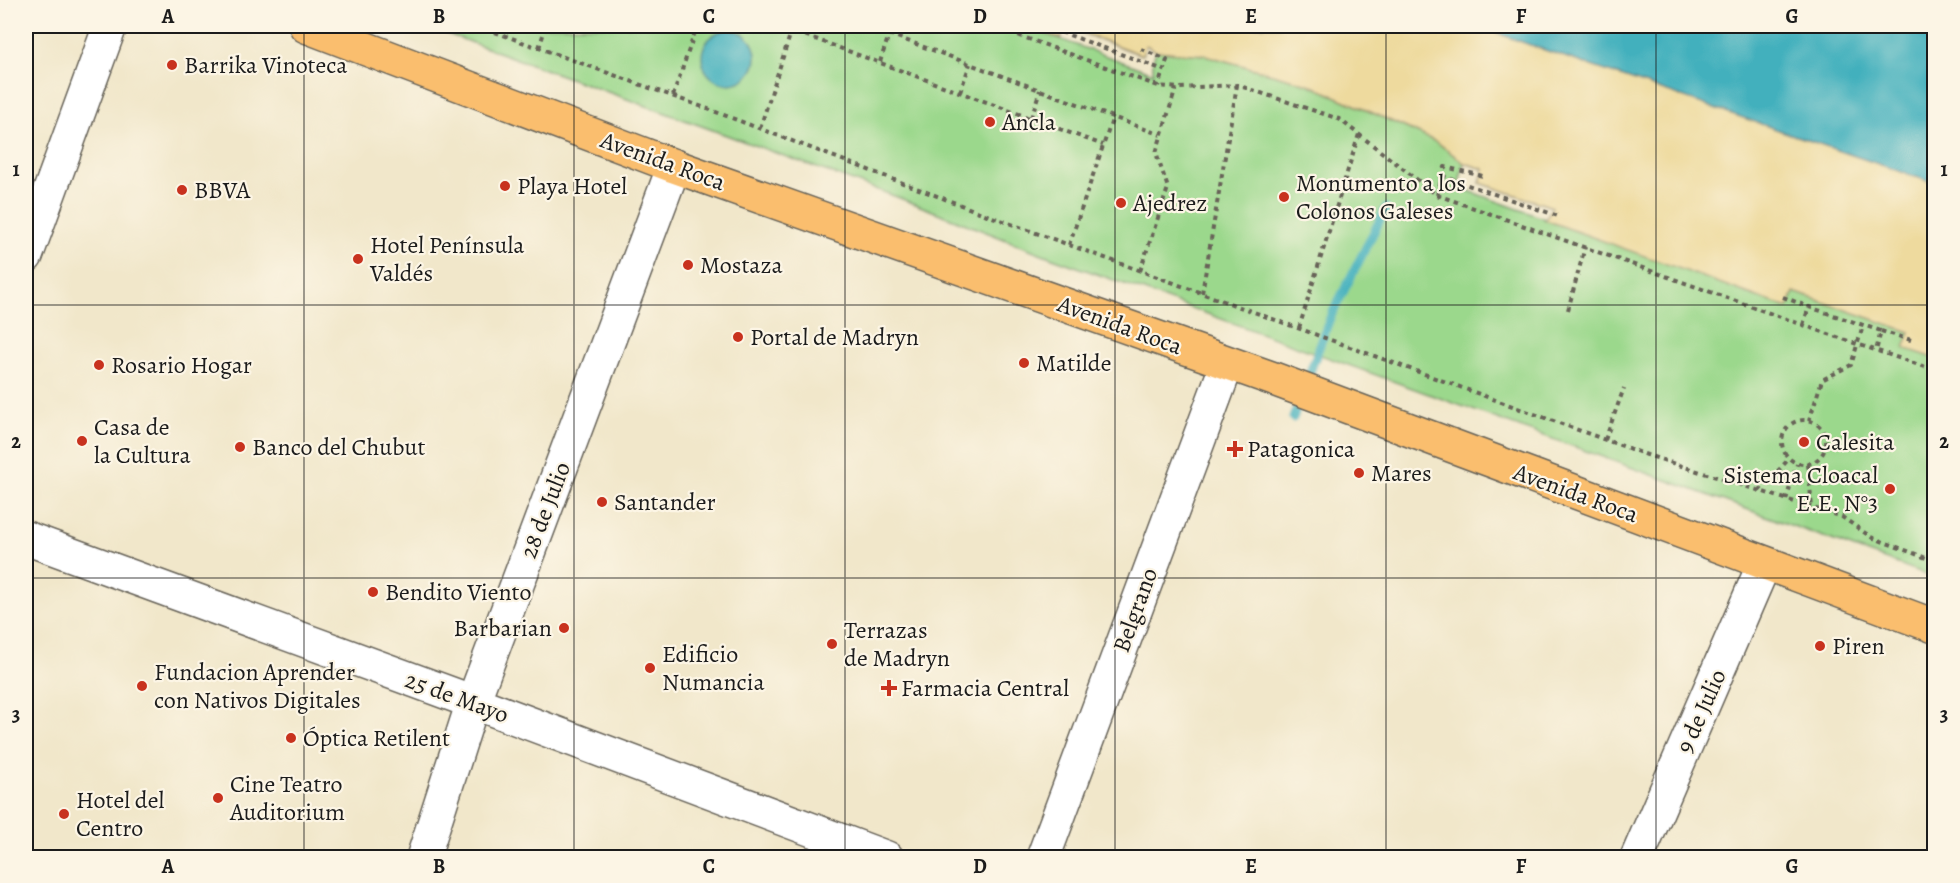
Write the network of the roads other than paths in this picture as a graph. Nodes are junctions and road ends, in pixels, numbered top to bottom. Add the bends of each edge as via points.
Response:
1 (110, 26) edge
2 (306, 26) edge
3 (674, 166) junction
4 (26, 256) edge
5 (1227, 363) junction
6 (26, 538) edge
7 (1764, 564) junction
8 (1935, 626) edge
9 (473, 702) junction
10 (423, 858) edge
11 (886, 858) edge
12 (1043, 858) edge
13 (1636, 858) edge

1 - 4 street
2 - 3 main road, Avenida Roca
3 - 5 main road, Avenida Roca
3 - 9 street, 28 de Julio
5 - 7 main road, Avenida Roca
5 - 12 street, Belgrano
6 - 9 street, 25 de Mayo
7 - 8 main road, Avenida Roca
7 - 13 street, 9 de Julio
9 - 10 street, 28 de Julio
9 - 11 street, 25 de Mayo

